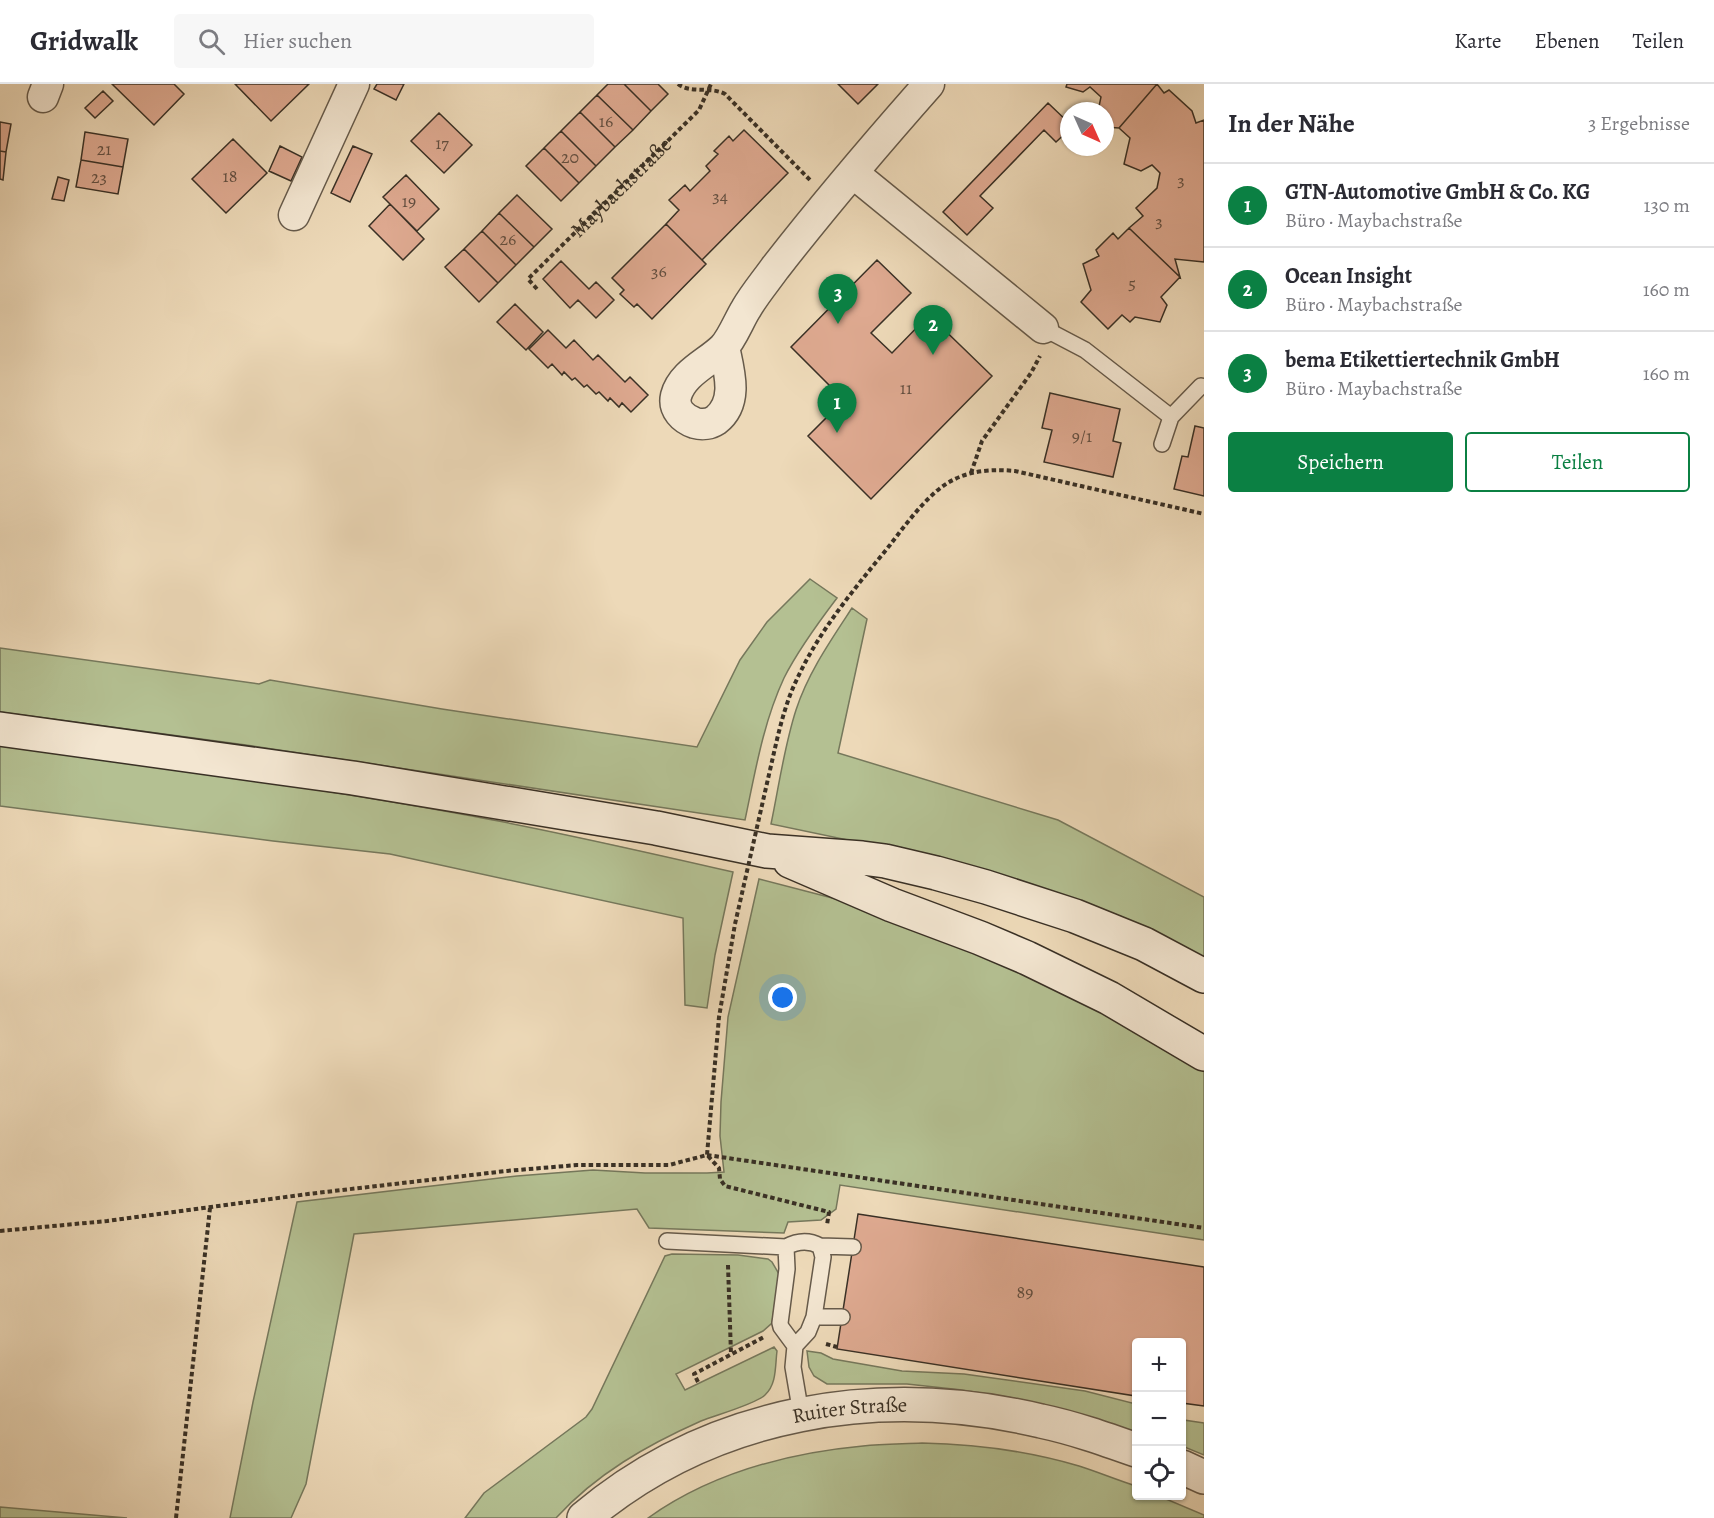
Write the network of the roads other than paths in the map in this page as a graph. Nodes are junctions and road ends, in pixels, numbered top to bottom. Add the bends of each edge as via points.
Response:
1 (354, 84) edge
2 (929, 84) edge
3 (853, 173) junction
4 (294, 215) dead end
5 (1043, 328) joint
6 (724, 347) dead end
7 (1201, 386) dead end
8 (1171, 417) junction
9 (1162, 444) dead end
10 (0, 729) edge
11 (767, 851) junction
12 (1204, 976) edge
13 (1204, 1054) edge
14 (667, 1241) dead end
15 (820, 1246) junction
16 (786, 1247) junction
17 (853, 1247) dead end
18 (814, 1317) junction
19 (843, 1317) dead end
20 (795, 1346) junction
21 (801, 1414) junction
22 (1132, 1448) edge
23 (1186, 1469) edge
24 (1204, 1477) edge
25 (584, 1518) edge

1 - 4 street
2 - 3 street
3 - 5 street
3 - 6 street via 752,299
5 - 8 lane via 1085,350
7 - 8 lane
8 - 9 lane
10 - 11 main road via 353,778 656,828
11 - 12 main road via 885,861 986,887 1115,932
11 - 13 main road via 1027,958 1109,998
14 - 16 lane
15 - 16 lane via 798,1242
15 - 17 lane
15 - 18 lane via 823,1257
16 - 20 lane via 780,1323
18 - 19 lane
18 - 20 lane via 811,1328
20 - 21 lane via 793,1366
21 - 22 main road, Ruiter Straße via 872,1405 973,1409 1041,1420
21 - 25 main road, Ruiter Straße via 739,1430 682,1454 625,1486
23 - 24 main road

